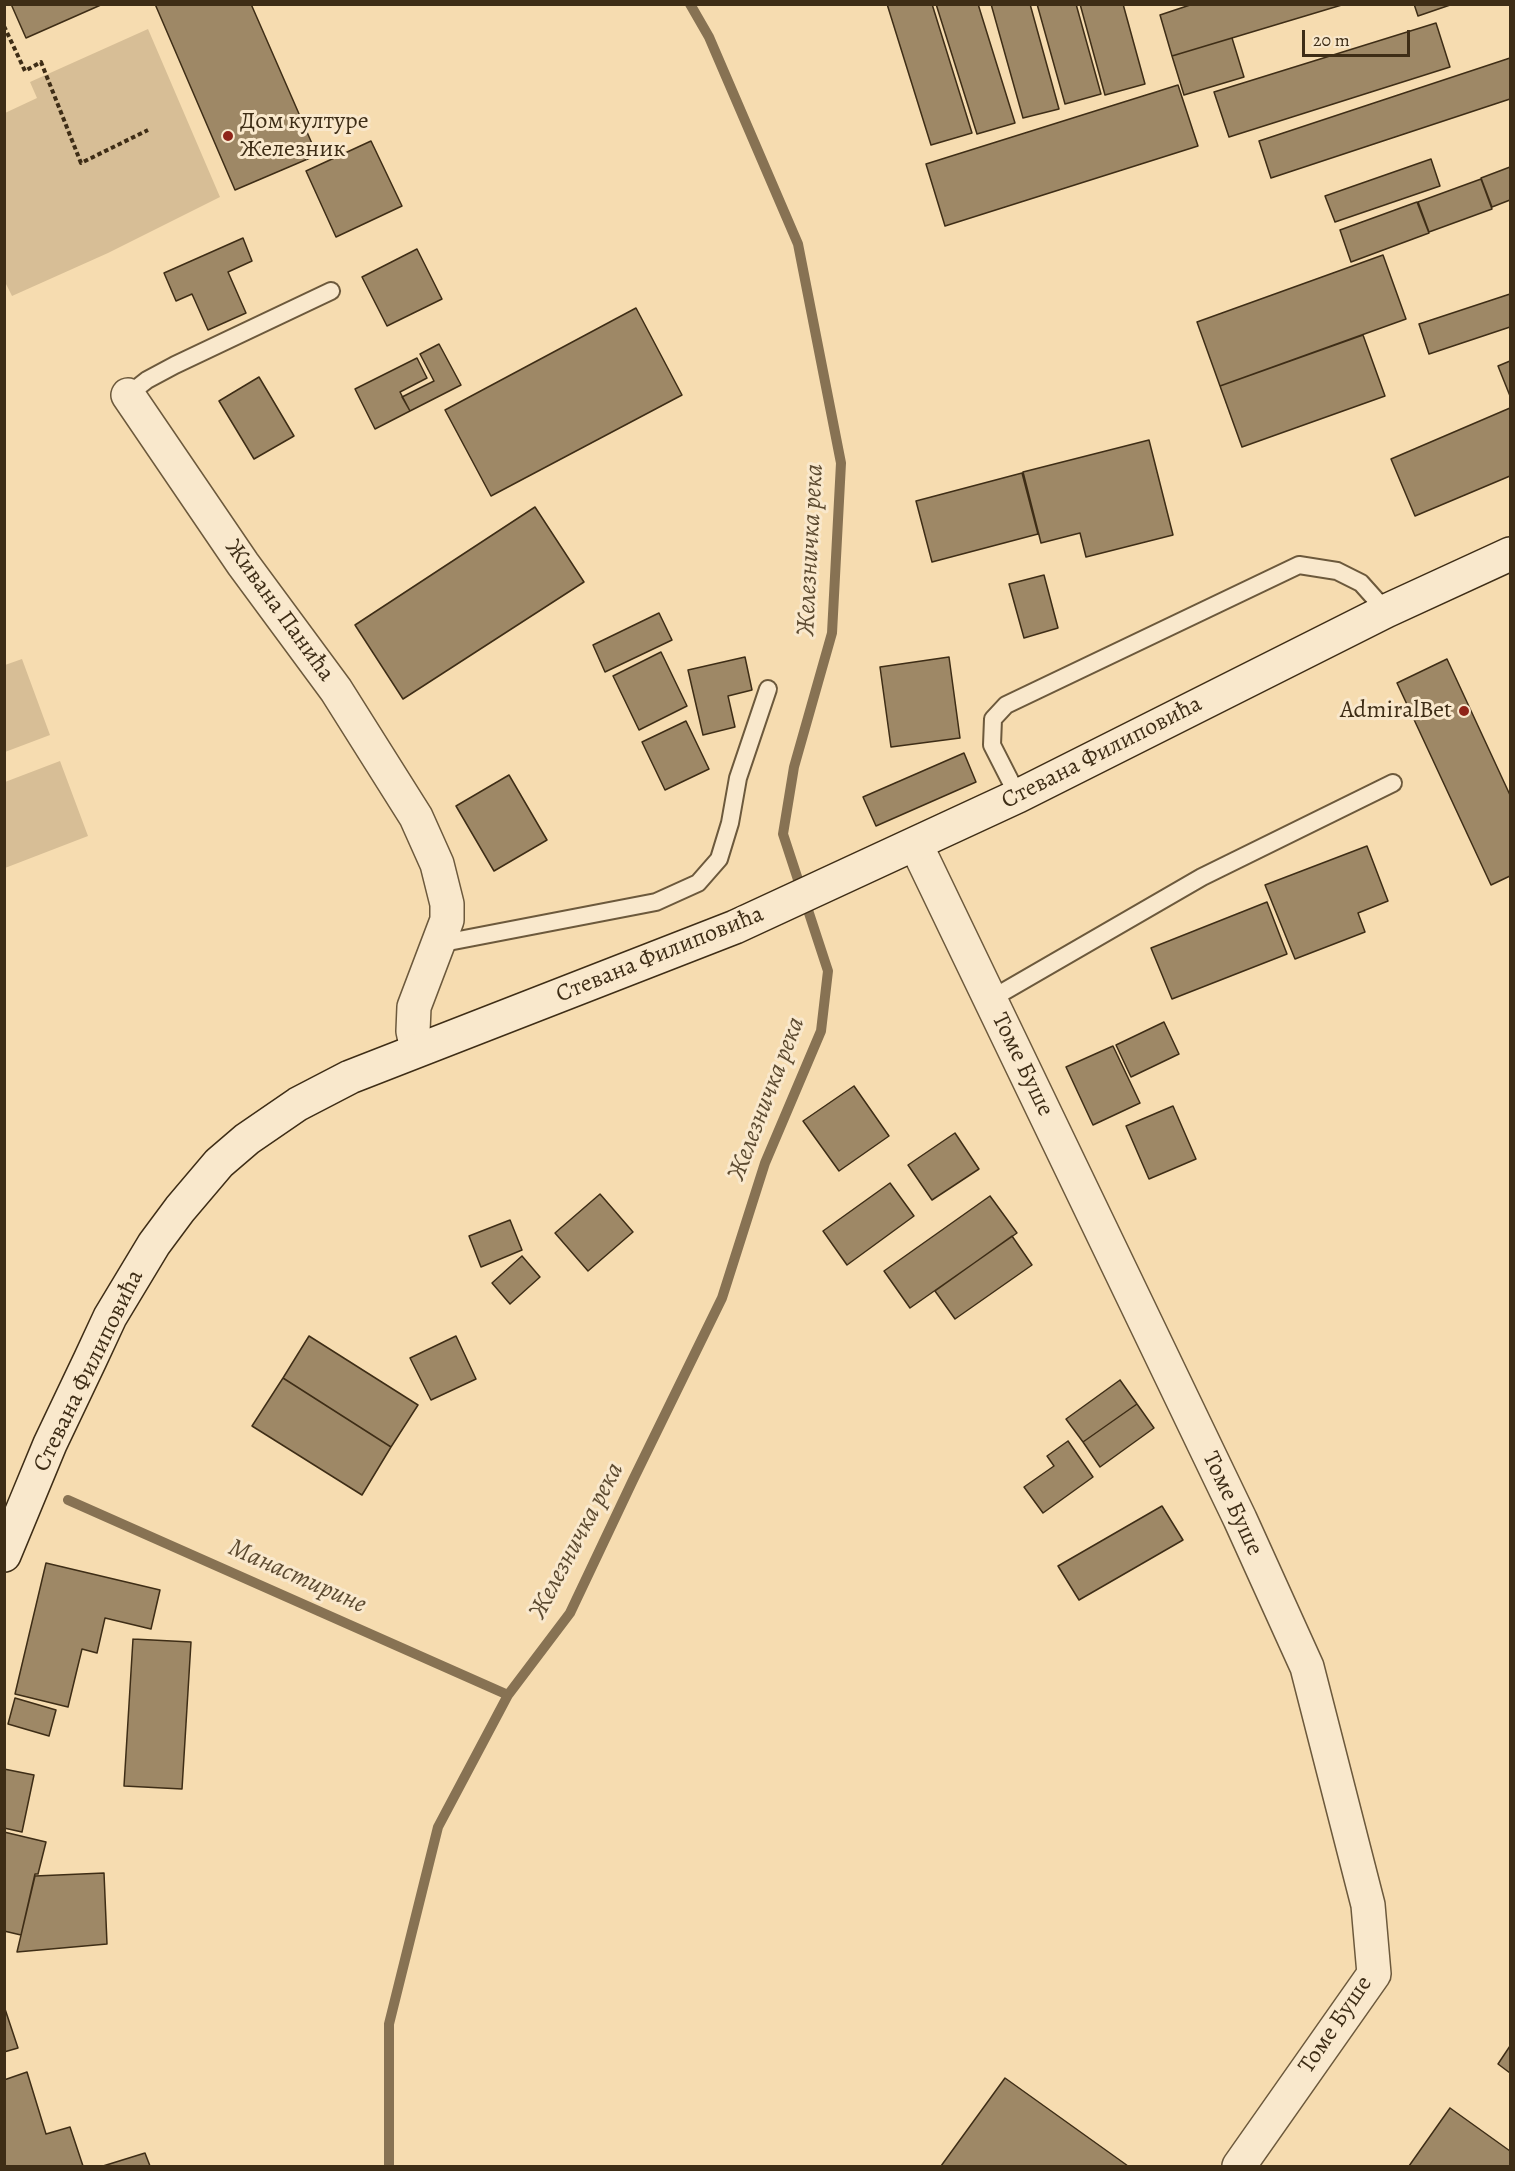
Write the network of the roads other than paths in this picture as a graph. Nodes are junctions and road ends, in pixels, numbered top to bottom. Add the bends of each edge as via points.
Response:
1 (332, 291) dead end
2 (128, 396) joint
3 (1510, 554) edge
4 (1386, 611) junction
5 (768, 689) dead end
6 (1393, 783) dead end
7 (1018, 796) junction
8 (916, 845) junction
9 (438, 944) junction
10 (991, 999) junction
11 (417, 1050) junction
12 (4, 1555) edge
13 (1239, 2166) edge

1 - 2 lane, Живана Панића via 175,365
2 - 9 street, Живана Панића via 243,564 336,690 416,817 437,864 447,904 447,920
3 - 4 street, Стевана Филиповића
4 - 7 street, Стевана Филиповића
4 - 7 lane via 1361,584 1337,571 1299,565 1006,705 993,719 993,745
5 - 9 lane via 738,778 730,823 718,859 698,883 656,902
6 - 10 lane via 1202,877
7 - 8 street, Стевана Филиповића
8 - 10 street, Томе Буше
8 - 11 street, Стевана Филиповића via 735,927
9 - 11 street, Живана Панића via 414,1007
10 - 13 street, Томе Буше via 1307,1667 1368,1905 1374,1974
11 - 12 street, Стевана Филиповића via 350,1077 298,1104 247,1139 190,1196 154,1244 110,1317 50,1444

